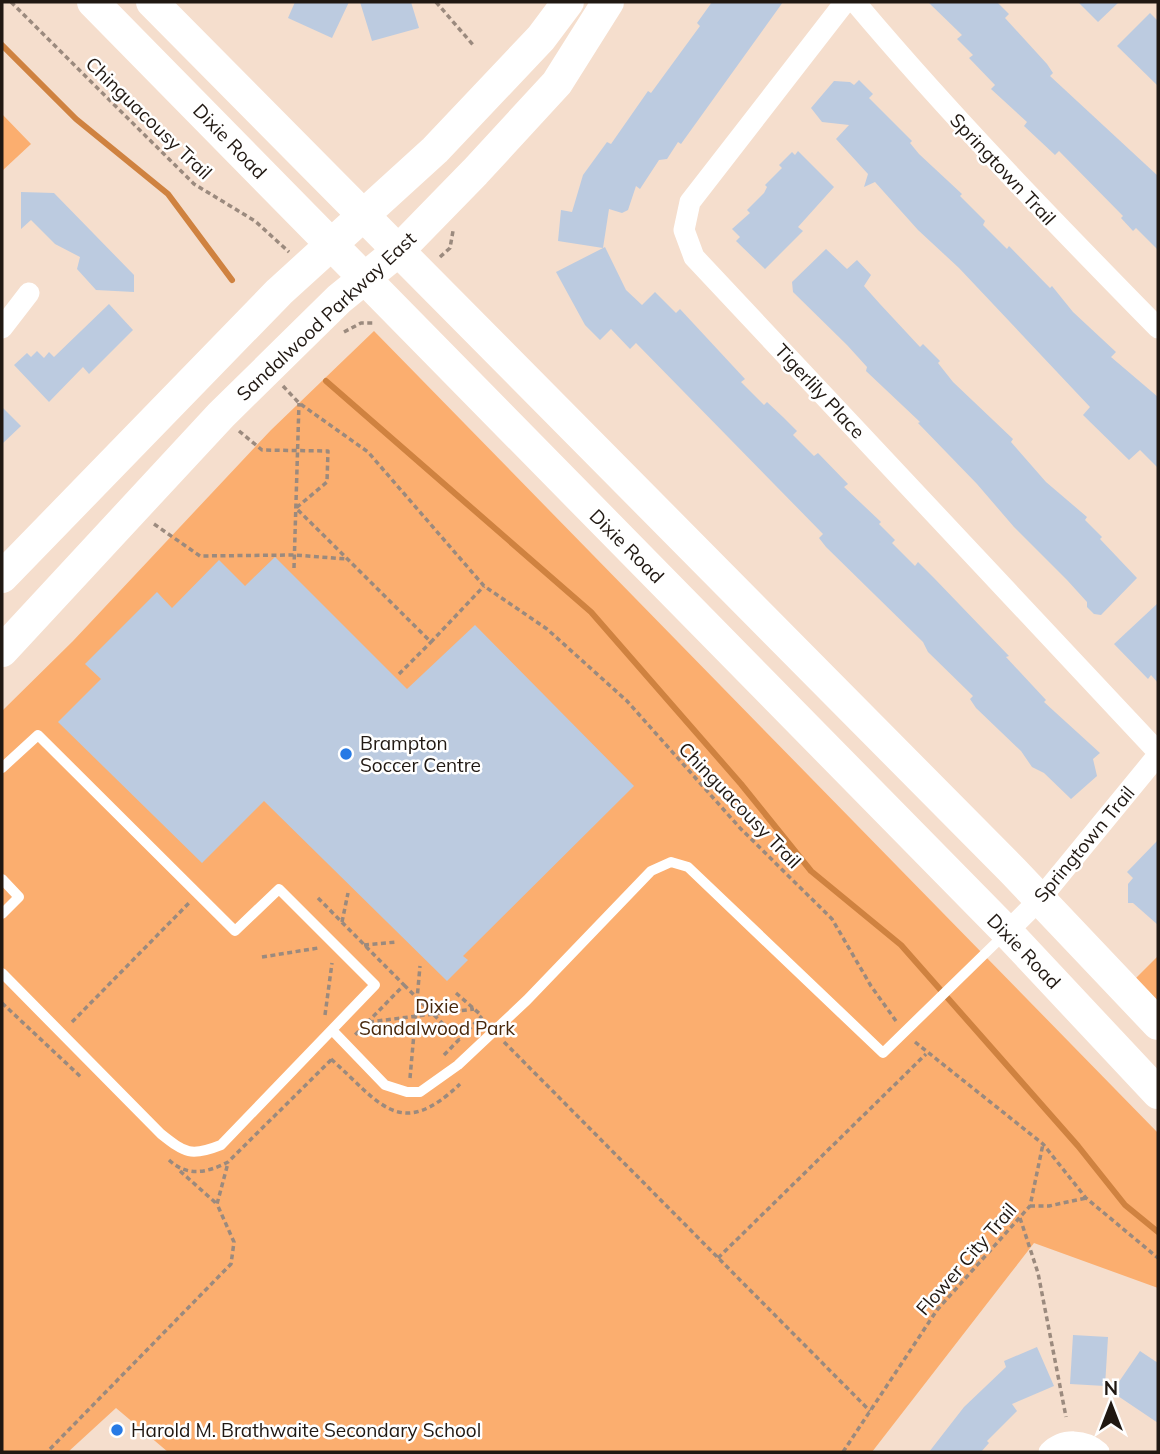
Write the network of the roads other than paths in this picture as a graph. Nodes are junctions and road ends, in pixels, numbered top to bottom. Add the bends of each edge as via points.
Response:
1 (93, 2) edge
2 (152, 2) edge
3 (568, 2) edge
4 (608, 2) edge
5 (845, 2) edge
6 (855, 2) edge
7 (362, 215) junction
8 (330, 242) junction
9 (398, 251) junction
10 (365, 279) junction
11 (29, 293) dead end
12 (2, 328) edge
13 (1158, 328) edge
14 (2, 577) edge
15 (2, 651) edge
16 (1158, 753) edge
17 (2, 768) edge
18 (2, 879) edge
19 (1040, 899) junction
20 (2, 914) edge
21 (1007, 932) junction
22 (2, 973) edge
23 (1158, 1024) edge
24 (332, 1030) junction
25 (1158, 1093) edge
26 (1049, 1452) edge
27 (1099, 1452) edge

1 - 8 main road, Dixie Road
2 - 7 main road
3 - 7 main road via 541,38 435,150
4 - 9 main road, Sandalwood Parkway East via 556,82
5 - 16 street, Tigerlily Place via 690,202 684,230 694,257
6 - 13 street, Springtown Trail via 1006,174
7 - 8 main road
7 - 9 main road
8 - 10 main road, Dixie Road
8 - 14 main road
9 - 10 main road, Sandalwood Parkway East
9 - 19 main road
10 - 15 main road, Sandalwood Parkway East via 221,415
10 - 21 main road, Dixie Road
11 - 12 street
16 - 19 street, Springtown Trail
17 - 24 lane via 38,735 235,931 279,889 375,985
18 - 20 lane via 19,897
19 - 21 street, Springtown Trail
19 - 23 main road
21 - 24 lane via 883,1053 688,867 671,862 651,871 495,1030 420,1092 407,1093 385,1085
21 - 25 main road, Dixie Road
22 - 24 lane via 161,1134 182,1150 200,1154 221,1145
26 - 27 street via 1073,1442

